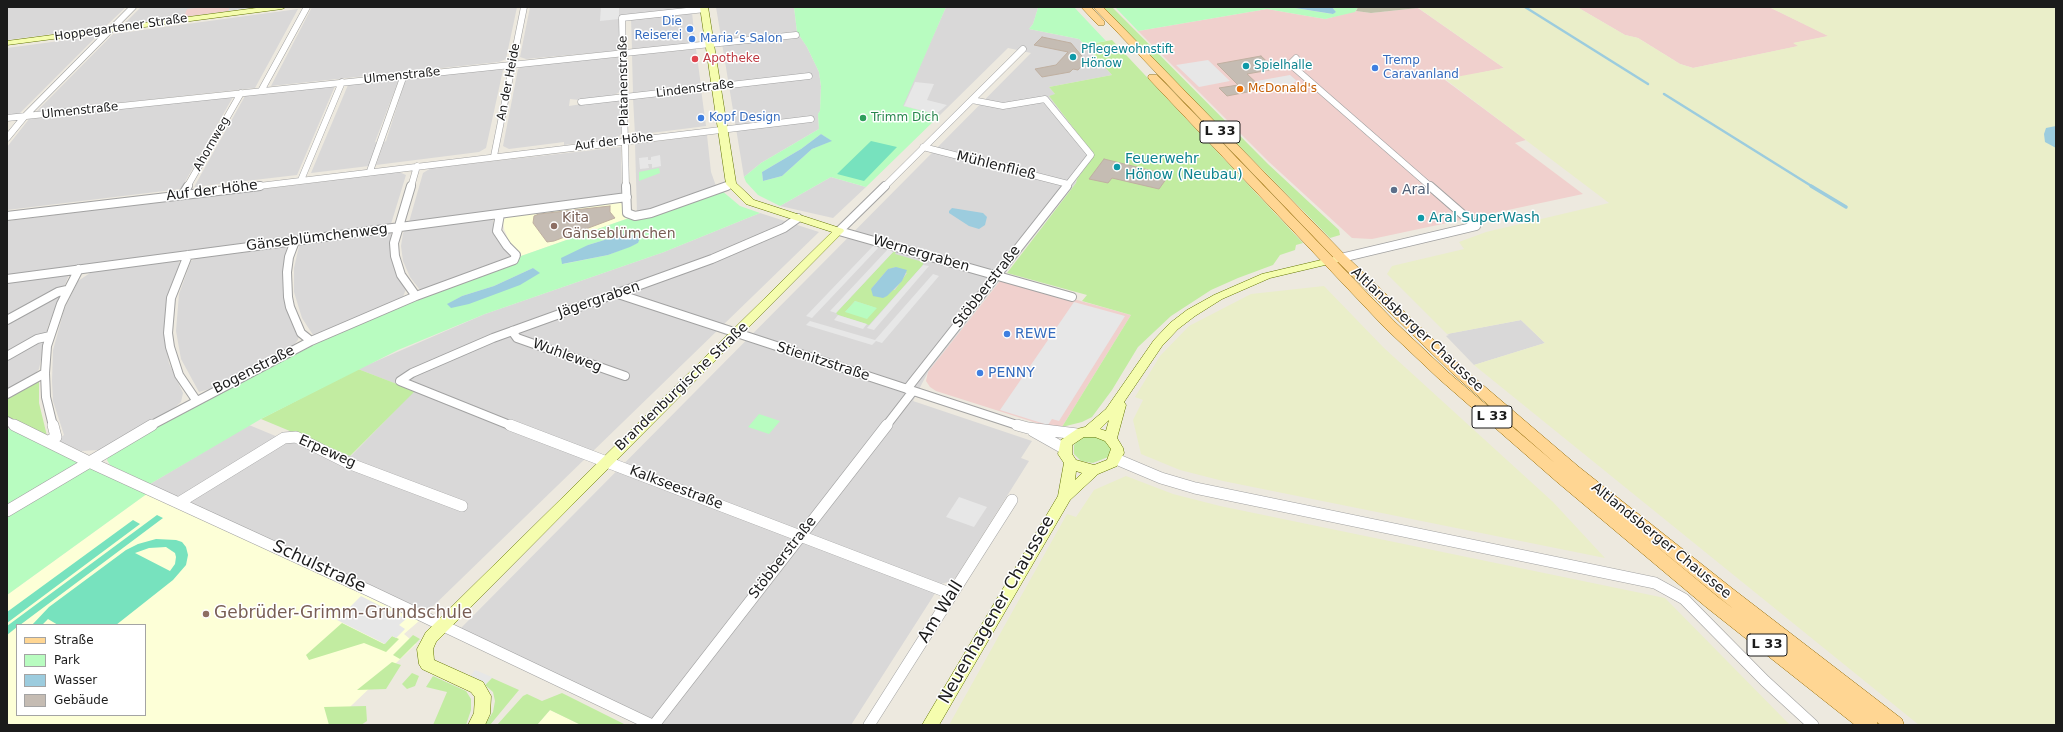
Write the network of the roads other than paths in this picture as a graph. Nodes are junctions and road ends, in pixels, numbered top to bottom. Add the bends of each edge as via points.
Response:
1 (133, 7) edge
2 (282, 7) edge
3 (307, 7) edge
4 (524, 7) edge
5 (1086, 7) edge
6 (1098, 7) edge
7 (705, 8) edge
8 (111, 30) junction
9 (796, 35) dead end
10 (7, 43) edge
11 (710, 44) junction
12 (1023, 49) dead end
13 (624, 53) junction
14 (1296, 58) dead end
15 (512, 64) junction
16 (404, 76) junction
17 (809, 76) dead end
18 (342, 82) junction
19 (716, 86) junction
20 (261, 91) junction
21 (241, 93) junction
22 (624, 97) junction
23 (972, 100) junction
24 (581, 102) dead end
25 (25, 116) junction
26 (7, 118) edge
27 (811, 119) dead end
28 (722, 129) junction
29 (7, 138) edge
30 (625, 141) junction
31 (924, 148) junction
32 (494, 156) junction
33 (417, 166) junction
34 (370, 171) junction
35 (301, 180) junction
36 (731, 184) junction
37 (1068, 184) junction
38 (183, 194) junction
39 (627, 194) junction
40 (500, 214) junction
41 (7, 216) edge
42 (798, 218) junction
43 (398, 228) junction
44 (839, 230) junction
45 (295, 241) junction
46 (188, 255) junction
47 (1334, 259) junction
48 (79, 270) junction
49 (995, 276) junction
50 (7, 279) edge
51 (67, 290) junction
52 (618, 294) junction
53 (416, 296) junction
54 (1072, 296) dead end
55 (7, 320) edge
56 (512, 331) junction
57 (736, 334) junction
58 (50, 336) junction
59 (311, 341) junction
60 (7, 356) edge
61 (45, 373) junction
62 (625, 376) dead end
63 (400, 381) joint
64 (910, 390) junction
65 (1125, 392) junction
66 (7, 394) edge
67 (196, 400) junction
68 (7, 421) edge
69 (1028, 428) junction
70 (1082, 433) junction
71 (1110, 438) junction
72 (49, 442) junction
73 (1065, 449) junction
74 (1116, 459) junction
75 (87, 461) junction
76 (606, 461) junction
77 (1072, 463) junction
78 (1094, 470) junction
79 (1065, 496) junction
80 (1012, 500) dead end
81 (180, 502) junction
82 (462, 506) dead end
83 (7, 511) edge
84 (800, 536) junction
85 (952, 594) junction
86 (441, 626) junction
87 (476, 725) edge
88 (653, 725) edge
89 (869, 725) edge
90 (930, 725) edge
91 (1813, 725) edge
92 (1870, 725) edge
93 (1895, 725) edge

1 - 8 street
2 - 8 street, Hoppegartener Straße
3 - 20 street
4 - 15 street, An der Heide
5 - 47 main road, Altlandsberger Chaussee / L 33
6 - 47 main road, Altlandsberger Chaussee / L 33
7 - 11 street
7 - 13 street, Platanenstraße via 622,18
8 - 10 street, Hoppegartener Straße
8 - 25 street
9 - 11 street, Ulmenstraße
11 - 13 street, Ulmenstraße
11 - 19 street
12 - 23 street, Brandenburgische Straße
13 - 15 street, Ulmenstraße
13 - 22 street, Platanenstraße
14 - 47 street via 1290,64 1476,226
15 - 16 street, Ulmenstraße
15 - 32 street, An der Heide
16 - 18 street, Ulmenstraße
16 - 34 street
17 - 19 street, Lindenstraße
18 - 20 street, Ulmenstraße
18 - 35 street
19 - 22 street, Lindenstraße
19 - 28 street
20 - 21 street, Ulmenstraße
21 - 25 street, Ulmenstraße
21 - 38 street, Ahornweg
22 - 24 street, Lindenstraße
22 - 30 street, Platanenstraße
23 - 31 street, Brandenburgische Straße
23 - 37 street, Stöbberstraße via 1003,106 1040,99 1048,101 1090,155
25 - 26 street, Ulmenstraße
25 - 29 street
27 - 28 street, Auf der Höhe
28 - 30 street, Auf der Höhe
28 - 36 street
30 - 32 street, Auf der Höhe
30 - 39 street, Platanenstraße
31 - 37 street, Mühlenfließ
31 - 44 street, Brandenburgische Straße
32 - 33 street, Auf der Höhe
33 - 34 street, Auf der Höhe
33 - 43 street
34 - 35 street, Auf der Höhe
35 - 38 street, Auf der Höhe
36 - 39 street, Platanenstraße via 635,216 627,213
36 - 42 street via 750,202
37 - 49 street, Stöbberstraße
38 - 41 street, Auf der Höhe
39 - 40 street, Gänseblümchenweg
40 - 43 street, Gänseblümchenweg
40 - 53 street, Bogenstraße via 497,231 516,255 514,260
42 - 44 street
42 - 52 street, Jägergraben via 784,228 719,256
43 - 45 street, Gänseblümchenweg
43 - 53 street via 394,243 398,266 401,275
44 - 49 street, Wernergraben
44 - 57 street, Brandenburgische Straße
45 - 46 street, Gänseblümchenweg
45 - 59 street via 287,272 288,297 301,333
46 - 48 street, Gänseblümchenweg
46 - 67 street via 171,298 168,333 179,375
47 - 65 street via 1246,283 1191,313 1174,326 1152,350
47 - 92 main road, Altlandsberger Chaussee / L 33 via 1390,325 1550,468 1712,602
47 - 93 main road, Altlandsberger Chaussee / L 33 via 1574,471
48 - 50 street, Gänseblümchenweg
48 - 51 street
49 - 54 street, Wernergraben
49 - 64 street, Stöbberstraße
51 - 55 street via 58,292
51 - 58 street
52 - 56 street, Jägergraben
52 - 57 street, Stienitzstraße
53 - 59 street, Bogenstraße
56 - 62 street, Wuhleweg via 517,338
56 - 63 street, Jägergraben via 412,373
57 - 64 street, Stienitzstraße
57 - 76 street, Brandenburgische Straße
58 - 60 street via 37,339
58 - 61 street
59 - 67 street, Bogenstraße
61 - 66 street
61 - 72 street via 48,407 56,437
63 - 76 street, Kalkseestraße
64 - 69 street, Stienitzstraße
64 - 84 street, Stöbberstraße
65 - 70 street via 1110,412
65 - 71 street
67 - 75 street, Bogenstraße
68 - 72 street, Schulstraße
69 - 70 street, Stienitzstraße
69 - 73 street, Stienitzstraße
70 - 71 street via 1104,434
70 - 73 street via 1066,443
71 - 74 street via 1117,448
72 - 75 street, Schulstraße
73 - 77 street via 1067,459
74 - 78 street, Neuenhagener Chaussee via 1107,467
74 - 91 street via 1161,478 1195,488 1638,579 1669,590 1684,599 1765,681
75 - 81 street, Schulstraße
75 - 83 street, Bogenstraße
76 - 84 street, Kalkseestraße
76 - 86 street, Brandenburgische Straße
77 - 78 street
77 - 79 street, Neuenhagener Chaussee
78 - 79 street, Neuenhagener Chaussee
79 - 90 street, Neuenhagener Chaussee
80 - 85 street, Am Wall
81 - 82 street, Erpeweg via 284,438 296,437 348,462
81 - 86 street, Schulstraße
84 - 85 street, Kalkseestraße
84 - 88 street, Stöbberstraße
85 - 89 street, Am Wall
86 - 87 street, Brandenburgische Straße via 425,649 425,660 427,664 477,687 483,696 484,705
86 - 88 street, Schulstraße

